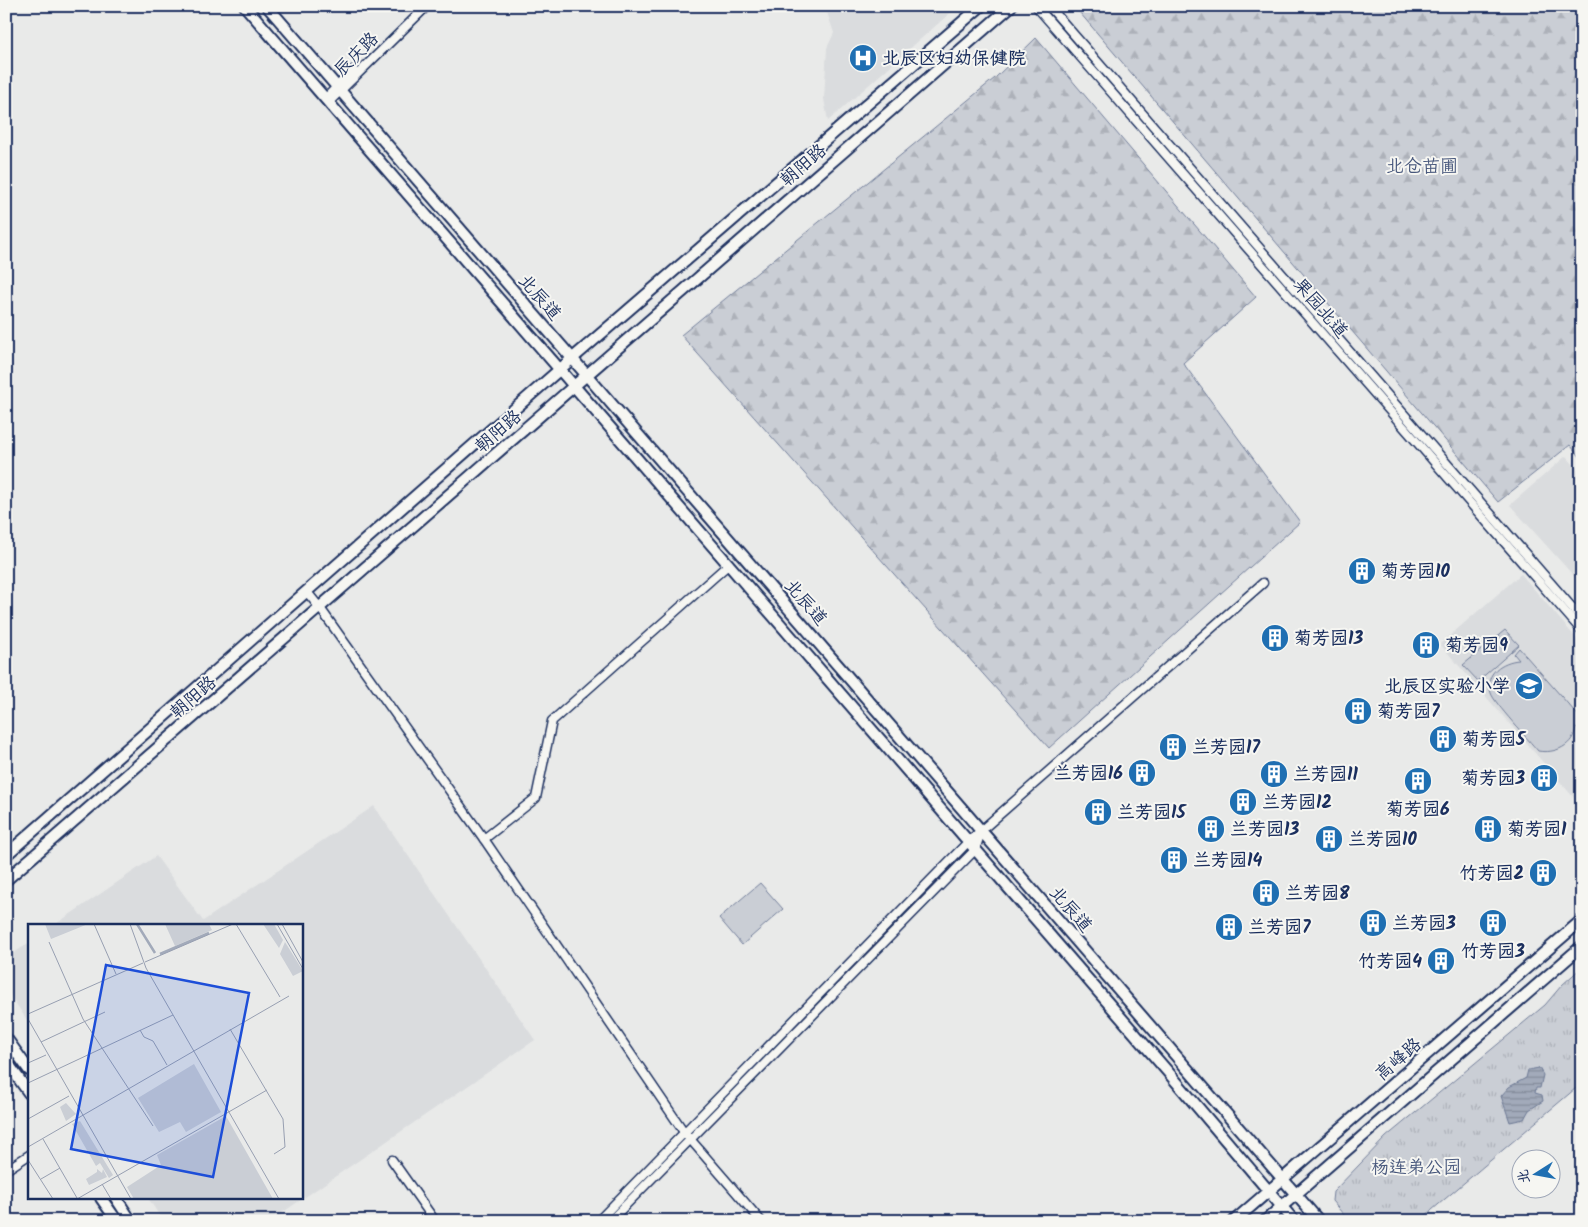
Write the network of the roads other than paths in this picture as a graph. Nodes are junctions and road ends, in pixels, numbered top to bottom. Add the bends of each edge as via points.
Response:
1 (245, 6) edge
2 (267, 6) edge
3 (419, 6) edge
4 (427, 6) edge
5 (981, 6) edge
6 (1011, 6) edge
7 (1036, 6) edge
8 (1049, 6) edge
9 (338, 88) junction
10 (327, 101) junction
11 (573, 359) junction
12 (559, 370) junction
13 (587, 375) junction
14 (574, 386) junction
15 (729, 564) junction
16 (1262, 584) dead end
17 (307, 592) junction
18 (320, 608) junction
19 (1582, 619) edge
20 (1582, 631) edge
21 (982, 830) junction
22 (484, 839) junction
23 (971, 846) junction
24 (6, 855) edge
25 (6, 880) edge
26 (1582, 920) edge
27 (1582, 946) edge
28 (6, 1038) edge
29 (6, 1061) edge
30 (28, 1069) edge
31 (28, 1092) edge
32 (684, 1132) junction
33 (690, 1140) junction
34 (28, 1156) edge
35 (392, 1160) dead end
36 (6, 1170) edge
37 (1283, 1179) junction
38 (1268, 1191) junction
39 (1296, 1195) junction
40 (102, 1200) edge
41 (117, 1200) edge
42 (1282, 1207) junction
43 (117, 1221) edge
44 (131, 1221) edge
45 (434, 1221) edge
46 (598, 1221) edge
47 (610, 1221) edge
48 (761, 1221) edge
49 (1234, 1221) edge
50 (1265, 1221) edge
51 (1294, 1221) edge
52 (1319, 1221) edge

1 - 10 main road, 北辰道
2 - 9 main road, 北辰道
3 - 9 street, 辰庆路
4 - 9 street, 辰庆路
5 - 11 main road, 朝阳路
6 - 13 main road, 朝阳路
7 - 20 street, 果园北道
8 - 19 street, 果园北道
9 - 10 street, 辰庆路
9 - 11 main road, 北辰道
10 - 12 main road, 北辰道
11 - 12 main road, 朝阳路
11 - 13 main road, 北辰道
12 - 14 main road, 北辰道
12 - 17 main road, 朝阳路
13 - 14 main road, 朝阳路
13 - 21 main road, 北辰道
14 - 15 main road, 北辰道
14 - 18 main road, 朝阳路
15 - 22 street via 552,721 536,798
15 - 23 main road, 北辰道
16 - 21 street
17 - 18 street
17 - 24 main road, 朝阳路
18 - 22 street
18 - 25 main road, 朝阳路
21 - 23 street
21 - 37 main road, 北辰道
22 - 32 street
23 - 32 street
23 - 33 street
23 - 38 main road, 北辰道
26 - 37 main road, 高峰路
27 - 39 main road, 高峰路
28 - 30 main road
29 - 31 main road
32 - 33 street
32 - 46 street
33 - 47 street
33 - 48 street
34 - 36 street
35 - 45 street
37 - 38 main road, 高峰路
37 - 39 main road, 北辰道
38 - 42 main road, 北辰道
38 - 49 main road, 高峰路
39 - 42 main road, 高峰路
39 - 52 main road, 北辰道
40 - 43 main road
41 - 44 main road
42 - 50 main road, 高峰路
42 - 51 main road, 北辰道

